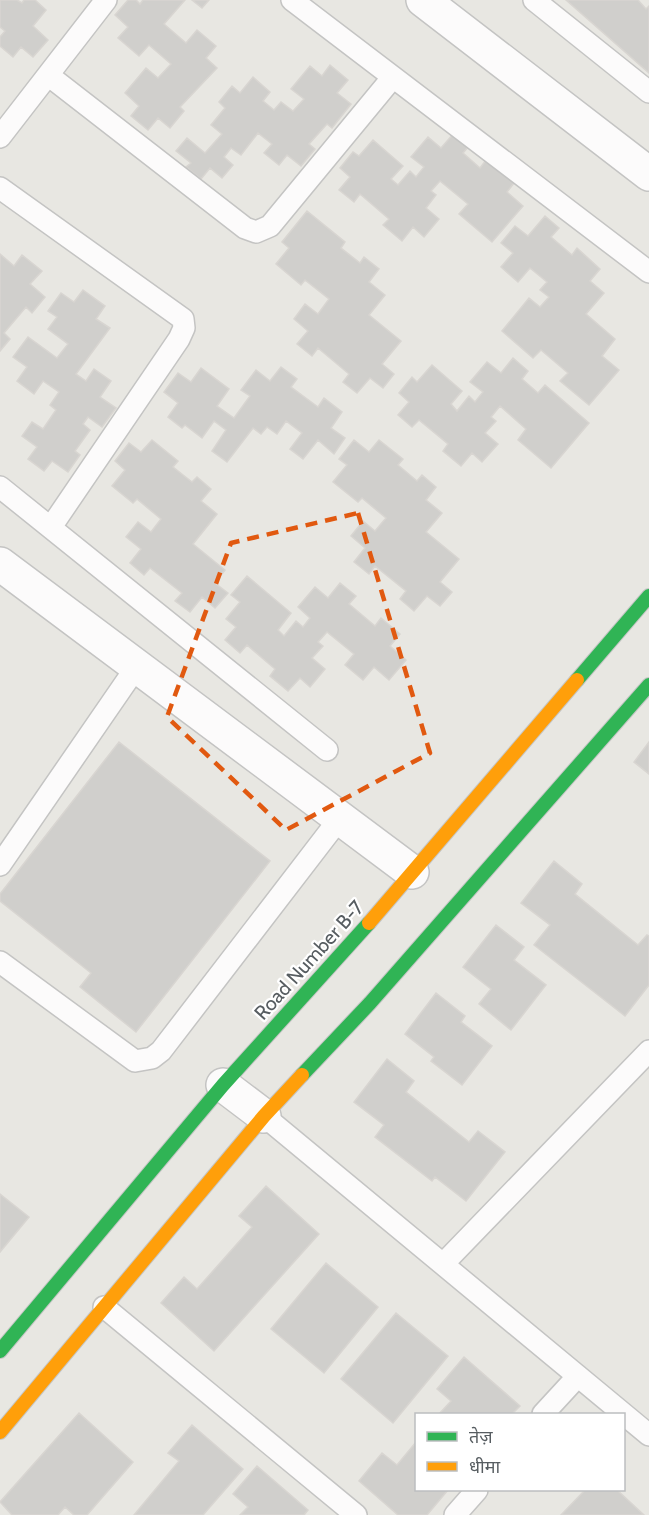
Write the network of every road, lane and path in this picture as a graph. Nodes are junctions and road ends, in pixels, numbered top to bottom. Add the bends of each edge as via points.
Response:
1 (106, 0) edge
2 (292, 0) edge
3 (423, 0) edge
4 (534, 0) edge
5 (48, 75) junction
6 (393, 77) junction
7 (649, 92) edge
8 (1, 132) edge
9 (649, 174) edge
10 (0, 188) edge
11 (649, 272) edge
12 (0, 488) edge
13 (51, 527) junction
14 (0, 564) edge
15 (649, 596) edge
16 (137, 666) junction
17 (649, 685) edge
18 (327, 750) dead end
19 (340, 818) junction
20 (0, 865) edge
21 (412, 872) junction
22 (0, 962) edge
23 (645, 1063) edge
24 (223, 1084) junction
25 (264, 1116) junction
26 (442, 1264) junction
27 (104, 1307) junction
28 (0, 1351) edge
29 (578, 1376) junction
30 (544, 1413) edge
31 (623, 1413) edge
32 (625, 1415) edge
33 (0, 1432) edge
34 (649, 1435) edge
35 (476, 1491) edge
36 (356, 1515) edge
37 (455, 1515) edge

1 - 5 lane
2 - 6 lane
3 - 9 street
4 - 7 lane
5 - 6 lane via 245,228 256,232 270,226
5 - 8 lane
6 - 11 lane
10 - 13 lane via 183,319 179,339
12 - 13 lane
13 - 18 lane
14 - 16 street
15 - 21 street, Road Number B-7
16 - 19 street
16 - 20 lane
17 - 25 street via 370,1003
19 - 21 street
19 - 22 lane via 161,1052 152,1058 135,1061
21 - 24 street, Road Number B-7
23 - 26 lane
24 - 25 street
24 - 28 street, Road Number B-7
25 - 26 lane
25 - 27 street
26 - 29 lane
27 - 33 street
27 - 36 lane
29 - 30 lane
29 - 31 lane
32 - 34 lane
35 - 37 lane

